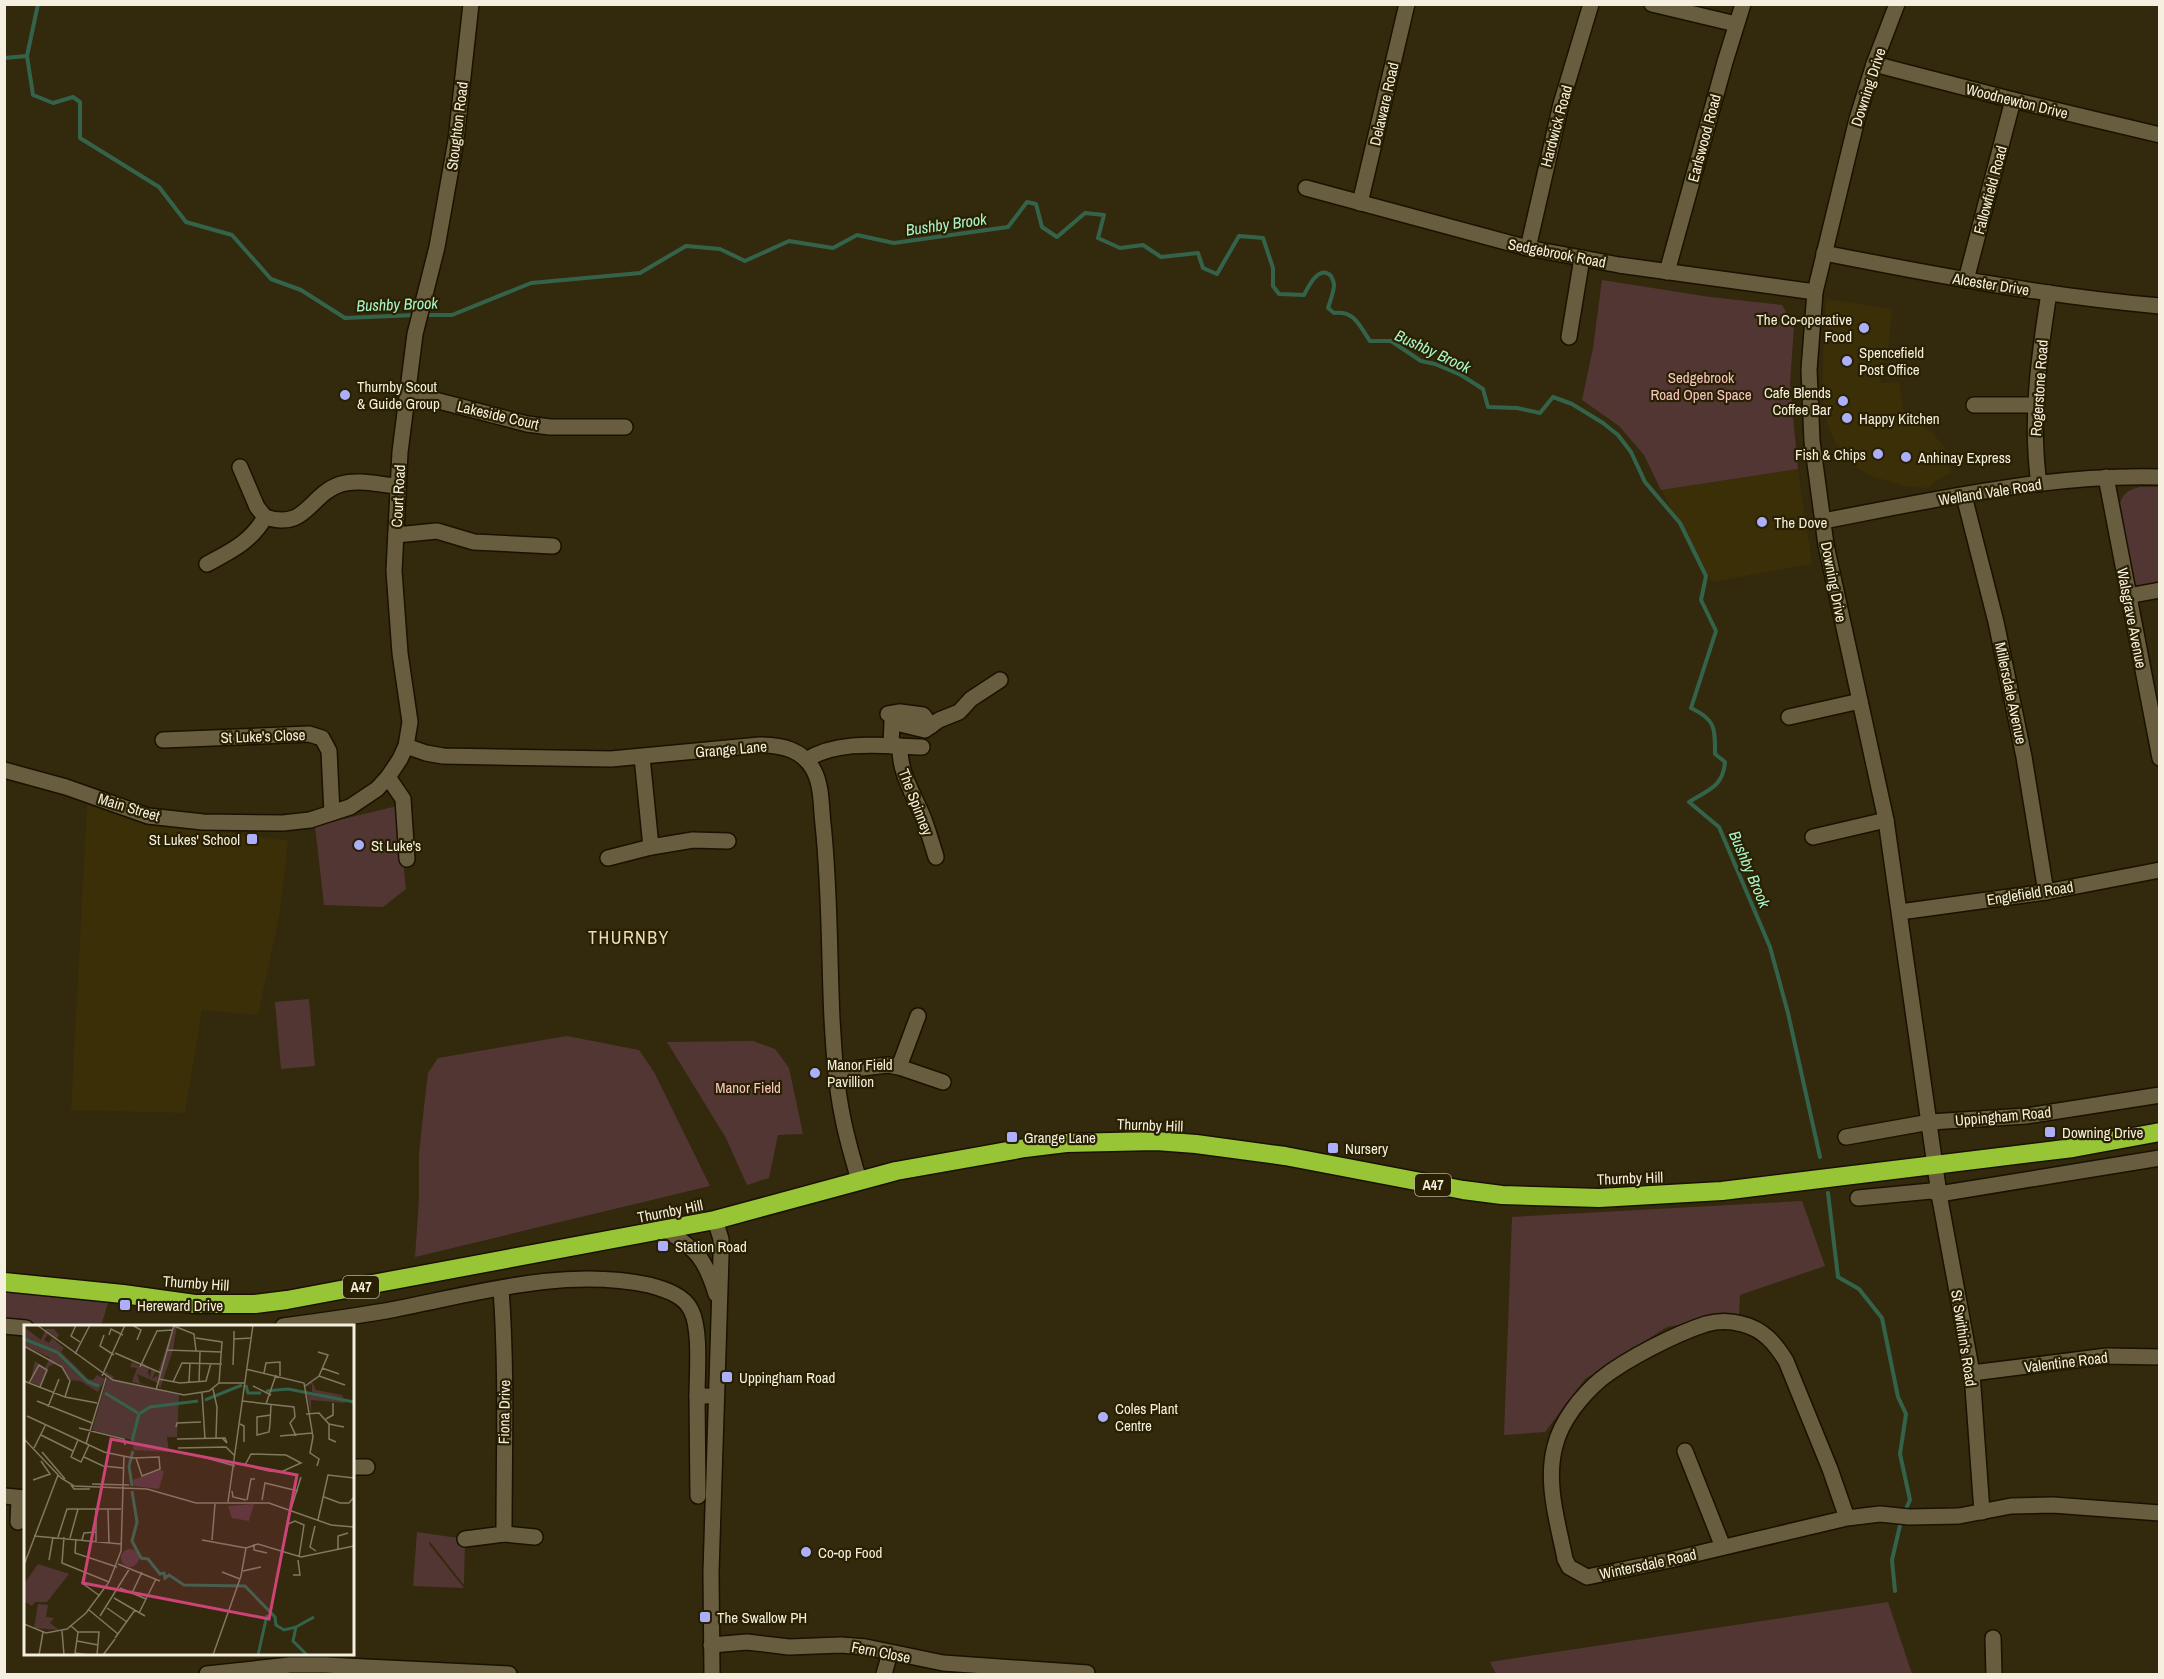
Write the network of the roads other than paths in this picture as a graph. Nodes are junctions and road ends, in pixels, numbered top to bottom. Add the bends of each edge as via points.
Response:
1 (471, 4) edge
2 (1407, 4) edge
3 (1591, 4) edge
4 (1652, 4) edge
5 (1743, 4) edge
6 (1897, 4) edge
7 (1736, 24) junction
8 (1874, 64) junction
9 (2013, 100) junction
10 (2160, 135) edge
11 (1306, 188) dead end
12 (1360, 203) junction
13 (437, 247) joint
14 (1528, 248) junction
15 (1824, 253) junction
16 (1582, 258) junction
17 (1667, 272) junction
18 (1966, 280) junction
19 (1815, 292) junction
20 (2049, 293) junction
21 (2160, 306) edge
22 (1569, 337) dead end
23 (408, 393) junction
24 (1974, 405) dead end
25 (2036, 405) junction
26 (625, 427) dead end
27 (240, 467) dead end
28 (2106, 477) junction
29 (2160, 477) edge
30 (2039, 484) junction
31 (398, 486) junction
32 (1964, 496) junction
33 (265, 517) junction
34 (1823, 521) junction
35 (396, 535) junction
36 (553, 546) dead end
37 (207, 564) dead end
38 (2160, 590) edge
39 (2128, 596) junction
40 (1000, 680) dead end
41 (1860, 701) junction
42 (888, 714) dead end
43 (1789, 717) dead end
44 (931, 726) junction
45 (2157, 730) edge
46 (163, 741) dead end
47 (406, 746) junction
48 (895, 746) junction
49 (922, 747) dead end
50 (642, 757) junction
51 (2160, 758) edge
52 (806, 760) junction
53 (4, 771) edge
54 (387, 777) junction
55 (332, 813) junction
56 (1886, 820) junction
57 (1813, 837) dead end
58 (728, 841) dead end
59 (651, 847) junction
60 (936, 857) dead end
61 (608, 858) dead end
62 (407, 859) dead end
63 (2160, 870) edge
64 (2046, 892) junction
65 (1900, 912) junction
66 (918, 1016) dead end
67 (898, 1067) junction
68 (836, 1071) junction
69 (943, 1082) dead end
70 (2160, 1095) edge
71 (1930, 1122) junction
72 (2160, 1132) edge
73 (1846, 1137) dead end
74 (2160, 1158) edge
75 (1936, 1164) junction
76 (858, 1180) junction
77 (1939, 1194) junction
78 (1858, 1198) dead end
79 (715, 1220) junction
80 (666, 1230) junction
81 (4, 1282) edge
82 (501, 1289) junction
83 (309, 1297) junction
84 (719, 1305) junction
85 (315, 1322) junction
86 (338, 1323) edge
87 (291, 1325) edge
88 (4, 1326) edge
89 (24, 1328) edge
90 (2160, 1357) edge
91 (1972, 1373) junction
92 (697, 1396) junction
93 (716, 1396) junction
94 (1685, 1451) dead end
95 (698, 1496) dead end
96 (16, 1497) edge
97 (1982, 1512) junction
98 (2160, 1513) edge
99 (1847, 1518) junction
100 (18, 1522) dead end
101 (504, 1534) junction
102 (535, 1537) dead end
103 (465, 1539) dead end
104 (1723, 1547) junction
105 (1994, 1638) dead end
106 (711, 1645) junction
107 (890, 1653) junction
108 (1069, 1673) edge
109 (1088, 1673) dead end
110 (207, 1674) edge
111 (509, 1674) edge
112 (712, 1674) edge
113 (884, 1674) edge
114 (1994, 1674) edge

1 - 13 street, Stoughton Road via 456,140
2 - 12 street, Delaware Road
3 - 14 street, Hardwick Road via 1561,104
4 - 7 street
5 - 7 street, Earlswood Road
6 - 8 street, Downing Drive
7 - 17 street, Earlswood Road
8 - 9 street, Woodnewton Drive
8 - 15 street, Downing Drive via 1842,173
9 - 10 street, Woodnewton Drive
9 - 18 street, Fallowfield Road
11 - 12 street, Sedgebrook Road
12 - 14 street, Sedgebrook Road
13 - 23 street, Court Road via 415,334
14 - 16 street, Sedgebrook Road
15 - 18 street, Alcester Drive
15 - 19 street, Downing Drive
16 - 17 street, Sedgebrook Road
16 - 22 street
17 - 19 street, Sedgebrook Road
18 - 20 street, Alcester Drive
19 - 34 street, Downing Drive via 1810,405
20 - 21 street, Alcester Drive
20 - 25 street, Rogerstone Road
23 - 26 street, Lakeside Court via 527,424
23 - 31 street, Court Road
24 - 25 street
25 - 30 street, Rogerstone Road
27 - 33 street
28 - 29 street, Welland Vale Road
28 - 30 street, Welland Vale Road
28 - 39 street, Walsgrave Avenue
30 - 32 street, Welland Vale Road
31 - 33 street via 341,484 295,518 277,522
31 - 35 street, Court Road
32 - 34 street, Welland Vale Road
32 - 64 street, Millersdale Avenue via 2024,757
33 - 37 street via 240,547
34 - 41 street, Downing Drive
35 - 36 street via 437,531 474,542
35 - 47 street, Court Road via 396,607 410,722
38 - 39 street
39 - 45 street, Walsgrave Avenue
40 - 44 street via 959,712
41 - 43 street
41 - 56 street, Downing Drive
42 - 44 street via 923,715
44 - 48 street via 925,730 892,722
45 - 51 street, Walsgrave Avenue
46 - 55 street, St Luke's Close via 309,734 322,738 329,751
47 - 50 street, Grange Lane via 443,756
47 - 54 street, Main Street
48 - 49 street, The Spinney
48 - 52 street, The Spinney via 850,746
48 - 60 street, The Spinney
50 - 52 street, Grange Lane via 760,745 785,747
50 - 59 street
52 - 68 street via 817,779 825,846
53 - 55 street, Main Street via 172,820 284,823
54 - 55 street, Main Street via 365,798
54 - 62 street via 402,799
56 - 57 street
56 - 65 street, Downing Drive
58 - 59 street via 693,840
59 - 61 street
63 - 64 street, Englefield Road
64 - 65 street, Englefield Road
65 - 71 street, Downing Drive
66 - 67 street
67 - 68 street
67 - 69 street
68 - 76 street
70 - 71 street, Uppingham Road via 2026,1116
71 - 73 street, Uppingham Road
71 - 75 street, Downing Drive
72 - 75 highway, Thurnby Hill / A47 via 2073,1148
74 - 77 street
75 - 76 highway, Thurnby Hill / A47 via 1722,1191 1546,1197 1463,1190 1234,1148 1117,1141 1025,1148
75 - 77 street, St Swithin's Road
76 - 79 highway, Thurnby Hill / A47
77 - 78 street via 1931,1191
77 - 91 street, St Swithin's Road
79 - 80 highway, Thurnby Hill / A47
79 - 84 street via 720,1239
80 - 83 highway, Thurnby Hill / A47
80 - 84 street via 688,1245 704,1263
81 - 83 highway, Thurnby Hill / A47 via 195,1304 255,1304
82 - 86 street
82 - 92 street via 565,1279 622,1280 664,1289 684,1300 692,1310
82 - 101 street, Fiona Drive via 505,1347
83 - 85 street
84 - 93 street
85 - 86 street
85 - 87 street
88 - 89 street
90 - 91 street, Valentine Road via 2107,1356
91 - 97 street, St Swithin's Road
92 - 93 street
92 - 95 street
93 - 106 street
94 - 104 street
96 - 100 street
97 - 98 street, Wintersdale Road via 2011,1506 2053,1505
97 - 99 street, Wintersdale Road
99 - 104 street, Wintersdale Road
99 - 104 street, Wintersdale Road via 1777,1346 1761,1331 1742,1324 1708,1324 1625,1363 1586,1394 1569,1414 1555,1445 1552,1492 1565,1559 1569,1567 1587,1577
101 - 102 street
101 - 103 street
105 - 114 street
106 - 107 street, Fern Close via 841,1645
106 - 112 street
107 - 108 street, Fern Close via 943,1663
107 - 113 street
108 - 109 street, Fern Close
110 - 111 street via 325,1665

